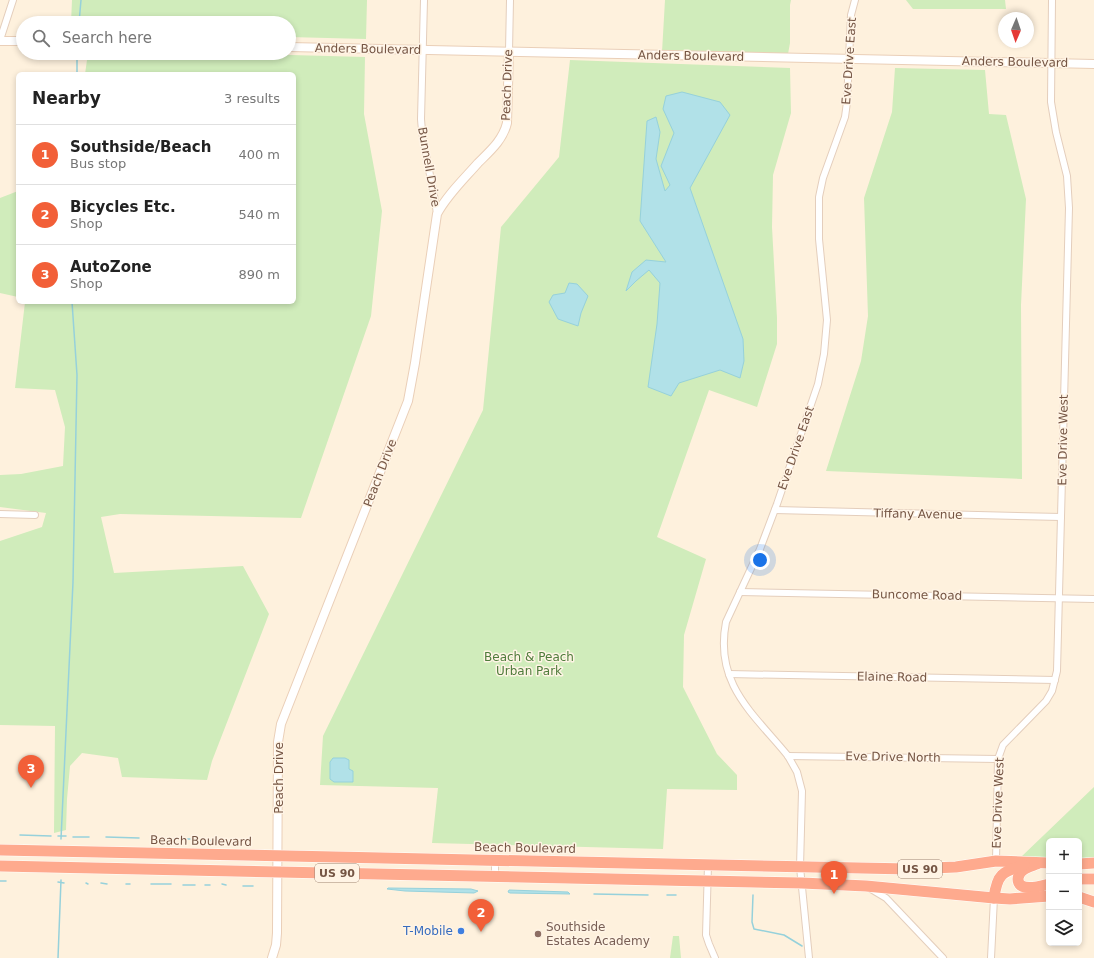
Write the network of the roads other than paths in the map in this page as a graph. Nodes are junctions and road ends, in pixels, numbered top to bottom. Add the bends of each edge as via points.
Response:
1 (13, 0) edge
2 (424, 0) edge
3 (510, 0) edge
4 (855, 0) edge
5 (1052, 0) edge
6 (0, 40) edge
7 (16, 41) edge
8 (296, 47) edge
9 (422, 50) junction
10 (509, 51) junction
11 (850, 59) junction
12 (1052, 63) junction
13 (1094, 64) edge
14 (437, 214) junction
15 (775, 510) junction
16 (0, 514) edge
17 (35, 515) dead end
18 (1061, 518) junction
19 (740, 592) junction
20 (1059, 598) junction
21 (1094, 600) edge
22 (729, 674) junction
23 (1055, 680) junction
24 (788, 756) junction
25 (998, 759) junction
26 (0, 850) edge
27 (278, 856) junction
28 (495, 860) junction
29 (996, 861) junction
30 (1040, 863) edge
31 (1094, 863) edge
32 (1082, 864) edge
33 (1082, 864) edge
34 (708, 865) junction
35 (0, 866) edge
36 (800, 866) junction
37 (1094, 866) edge
38 (278, 872) junction
39 (494, 877) junction
40 (1082, 879) edge
41 (1094, 879) edge
42 (707, 882) junction
43 (802, 883) junction
44 (1046, 885) edge
45 (866, 886) junction
46 (1094, 895) edge
47 (1046, 896) edge
48 (1082, 896) edge
49 (1082, 897) edge
50 (994, 898) junction
51 (1094, 902) edge
52 (272, 958) edge
53 (715, 958) edge
54 (810, 958) edge
55 (943, 958) edge
56 (991, 958) edge

1 - 6 street
2 - 9 street, Bunnell Drive
3 - 10 street, Peach Drive
4 - 11 street, Eve Drive East
5 - 12 street, Eve Drive West
6 - 7 street
8 - 9 street, Anders Boulevard
9 - 10 street, Anders Boulevard
9 - 14 street, Bunnell Drive via 422,133
10 - 11 street, Anders Boulevard
10 - 14 street, Peach Drive via 505,131 493,148 448,197
11 - 12 street, Anders Boulevard
11 - 15 street, Eve Drive East via 845,117 823,178 819,197 819,239 827,320 824,354 813,399
12 - 13 street, Anders Boulevard
12 - 18 street, Eve Drive West via 1052,111 1067,176 1070,208
14 - 27 street, Peach Drive via 416,364 408,401 281,724 278,742
15 - 18 street, Tiffany Avenue
15 - 19 street, Eve Drive East
16 - 17 street
18 - 20 street, Eve Drive West
19 - 20 street, Buncome Road
19 - 22 street, Eve Drive East via 726,622 724,633 724,653
20 - 21 street, Buncome Road
20 - 23 street, Eve Drive West
22 - 23 street, Elaine Road
22 - 24 street, Eve Drive East via 744,704
23 - 25 street, Eve Drive West via 1046,701 1003,745
24 - 25 street, Eve Drive North
24 - 36 street, Eve Drive East via 797,772 802,791
25 - 29 street, Eve Drive West
26 - 27 highway, Beach Boulevard / US 90
27 - 28 highway, Beach Boulevard / US 90
27 - 38 street, Peach Drive
28 - 34 highway, Beach Boulevard / US 90
28 - 39 street
29 - 30 highway, Beach Boulevard / US 90
29 - 36 highway, Beach Boulevard / US 90 via 956,867 909,869
30 - 44 highway via 1022,870 1019,884 1030,888
30 - 50 highway via 1010,870 1001,876 995,885
31 - 32 highway
33 - 37 highway
34 - 36 highway, Beach Boulevard / US 90
34 - 42 street
35 - 38 highway, US 90
36 - 43 street, Eve Drive East
38 - 39 highway, US 90
38 - 52 street, Peach Drive via 277,933
39 - 42 highway, US 90
40 - 41 highway
42 - 43 highway, US 90
42 - 53 street via 706,935
43 - 45 highway, US 90
43 - 54 street, Eve Drive East
45 - 50 highway, US 90
45 - 55 street via 886,898
46 - 48 highway
47 - 50 highway, US 90
49 - 51 highway
50 - 56 street

